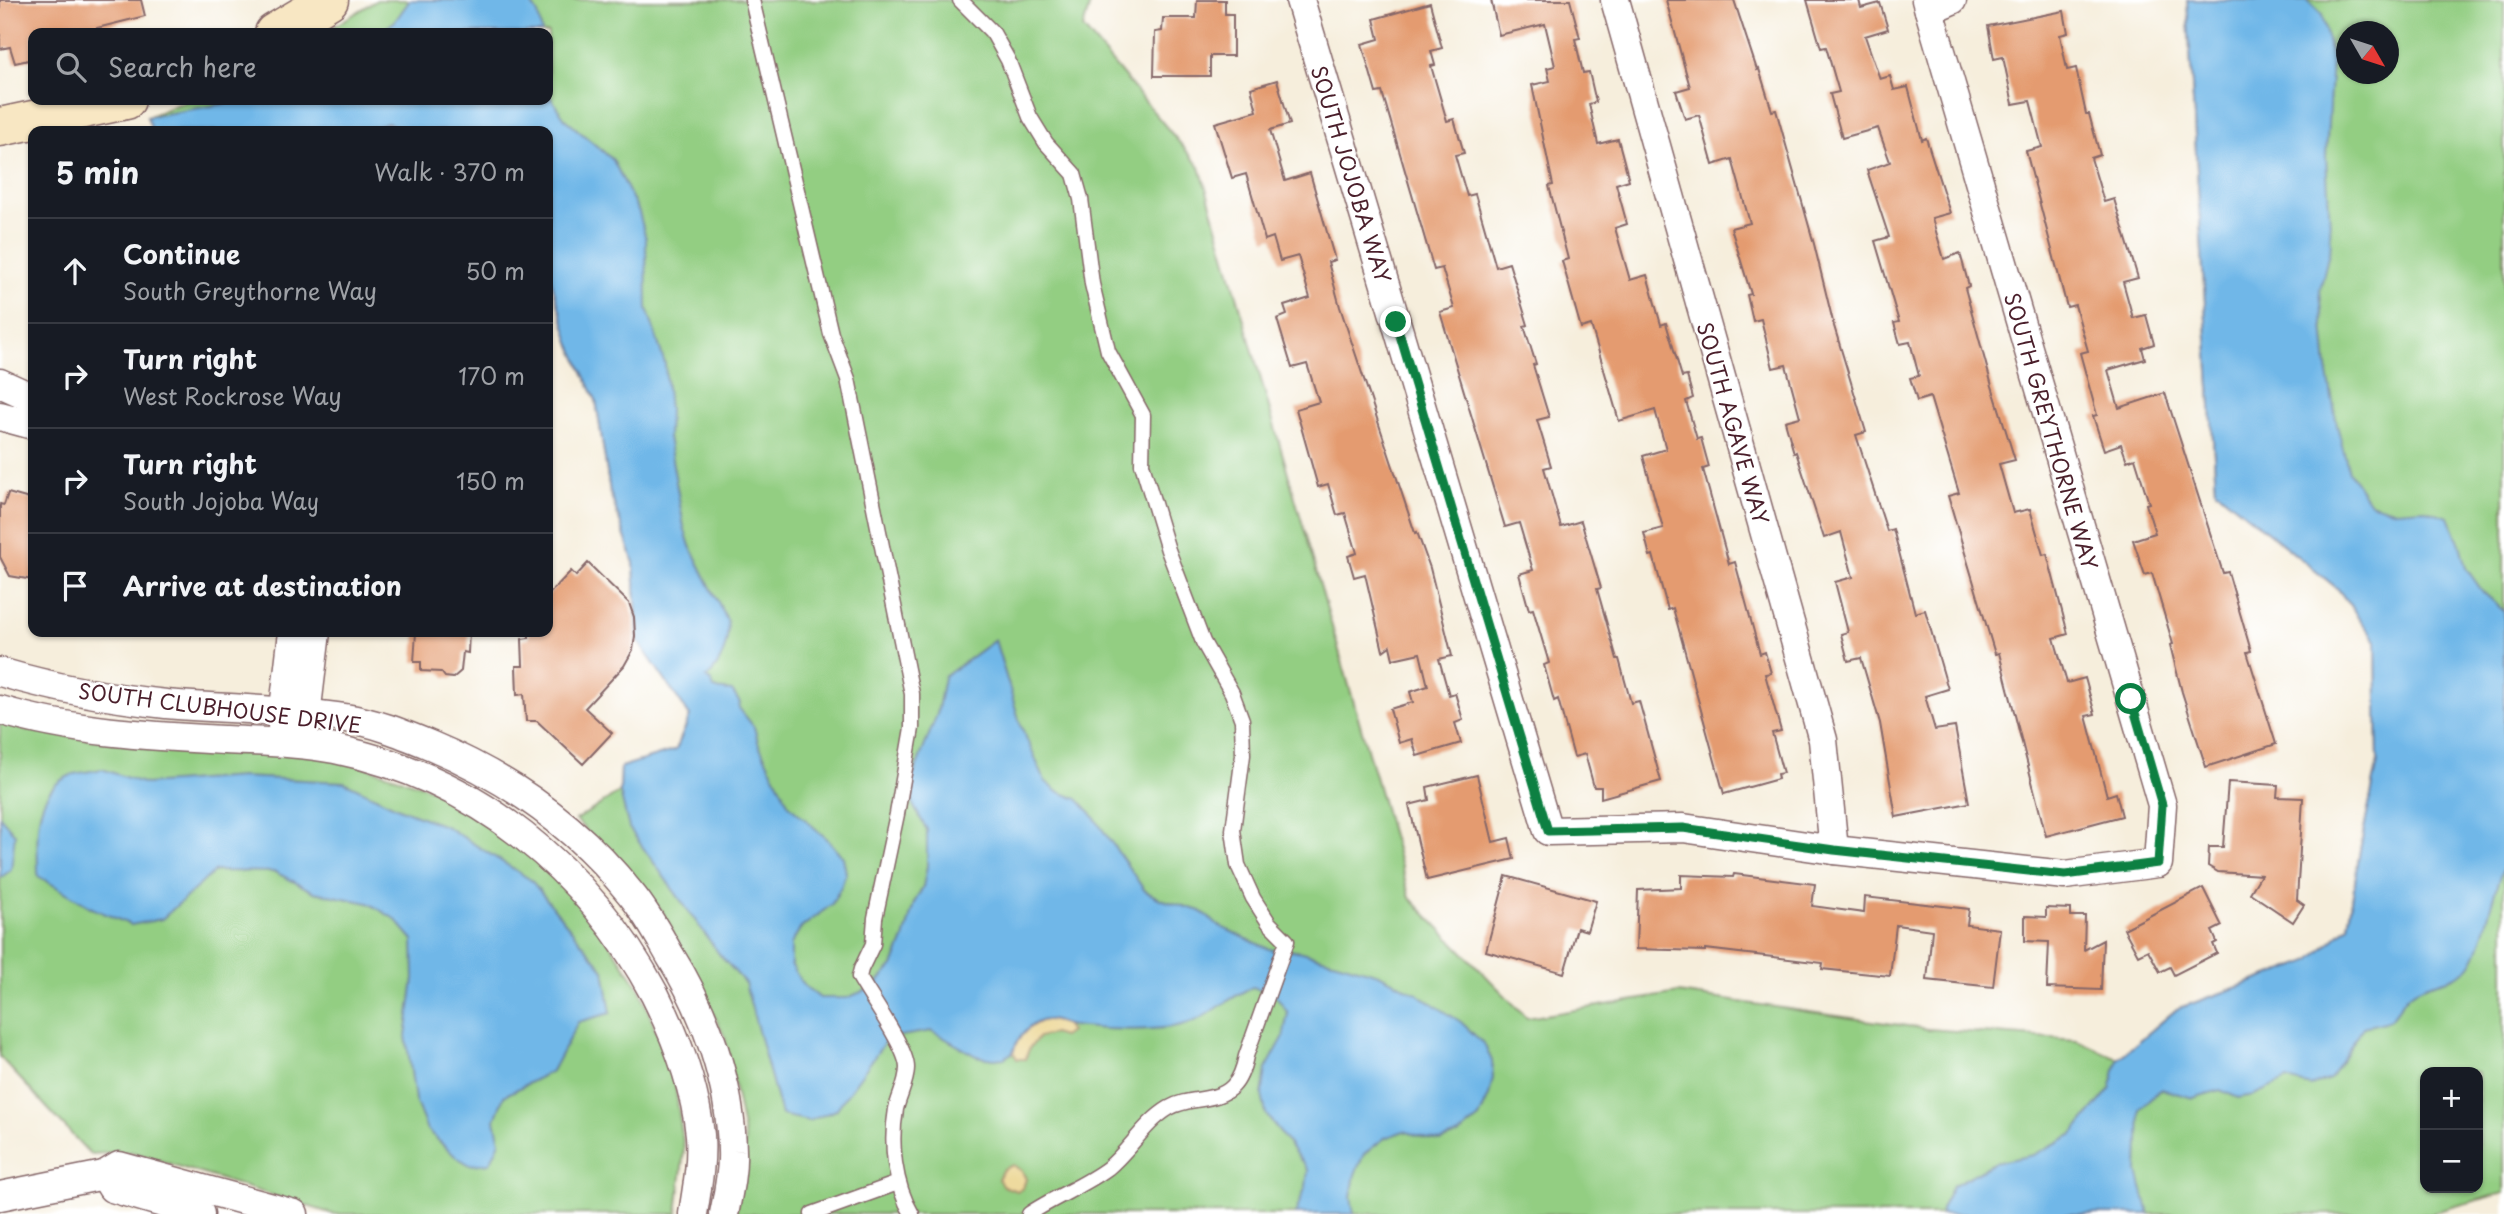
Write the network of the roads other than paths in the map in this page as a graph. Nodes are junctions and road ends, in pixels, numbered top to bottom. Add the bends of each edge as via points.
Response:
1 (329, 0) edge
2 (752, 0) edge
3 (960, 0) edge
4 (1300, 0) edge
5 (1615, 0) edge
6 (1936, 3) edge
7 (282, 28) edge
8 (103, 105) edge
9 (0, 127) edge
10 (293, 637) edge
11 (315, 637) edge
12 (0, 672) edge
13 (0, 710) edge
14 (295, 711) junction
15 (291, 744) junction
16 (1834, 850) junction
17 (715, 1170) junction
18 (104, 1175) junction
19 (898, 1183) junction
20 (0, 1196) edge
21 (200, 1214) edge
22 (294, 1214) edge
23 (693, 1214) edge
24 (724, 1214) edge
25 (812, 1214) edge
26 (912, 1214) edge
27 (1029, 1214) edge

1 - 7 street
2 - 19 lane via 831,334 848,379 912,694 912,728 873,944 859,977 907,1066 894,1131
3 - 27 lane via 993,33 1030,117 1074,174 1108,351 1143,415 1142,464 1168,550 1203,642 1242,720 1243,755 1233,830 1238,865 1258,906 1287,941 1244,1068 1233,1086 1210,1098 1183,1101 1167,1109 1107,1168
4 - 16 street, SOUTH JOJOBA WAY via 1548,831 1683,828
5 - 16 street, SOUTH AGAVE WAY via 1823,740
6 - 16 street, SOUTH GREYTHORNE WAY via 2162,805 2158,863 2065,875
8 - 9 street
10 - 14 street
11 - 14 street
12 - 14 street, SOUTH CLUBHOUSE DRIVE via 114,697
13 - 15 street, SOUTH CLUBHOUSE DRIVE via 107,731
14 - 15 street
14 - 17 street, SOUTH CLUBHOUSE DRIVE via 381,727 477,766 543,808 607,865 679,969 715,1052 732,1151
15 - 17 street, SOUTH CLUBHOUSE DRIVE via 355,754 431,780 506,821 576,882 612,923 639,965 679,1048 700,1136
17 - 23 street, SOUTH CLUBHOUSE DRIVE
17 - 24 street, SOUTH CLUBHOUSE DRIVE
18 - 20 street
18 - 21 street via 111,1188
18 - 22 street via 119,1166
19 - 25 lane
19 - 26 lane

